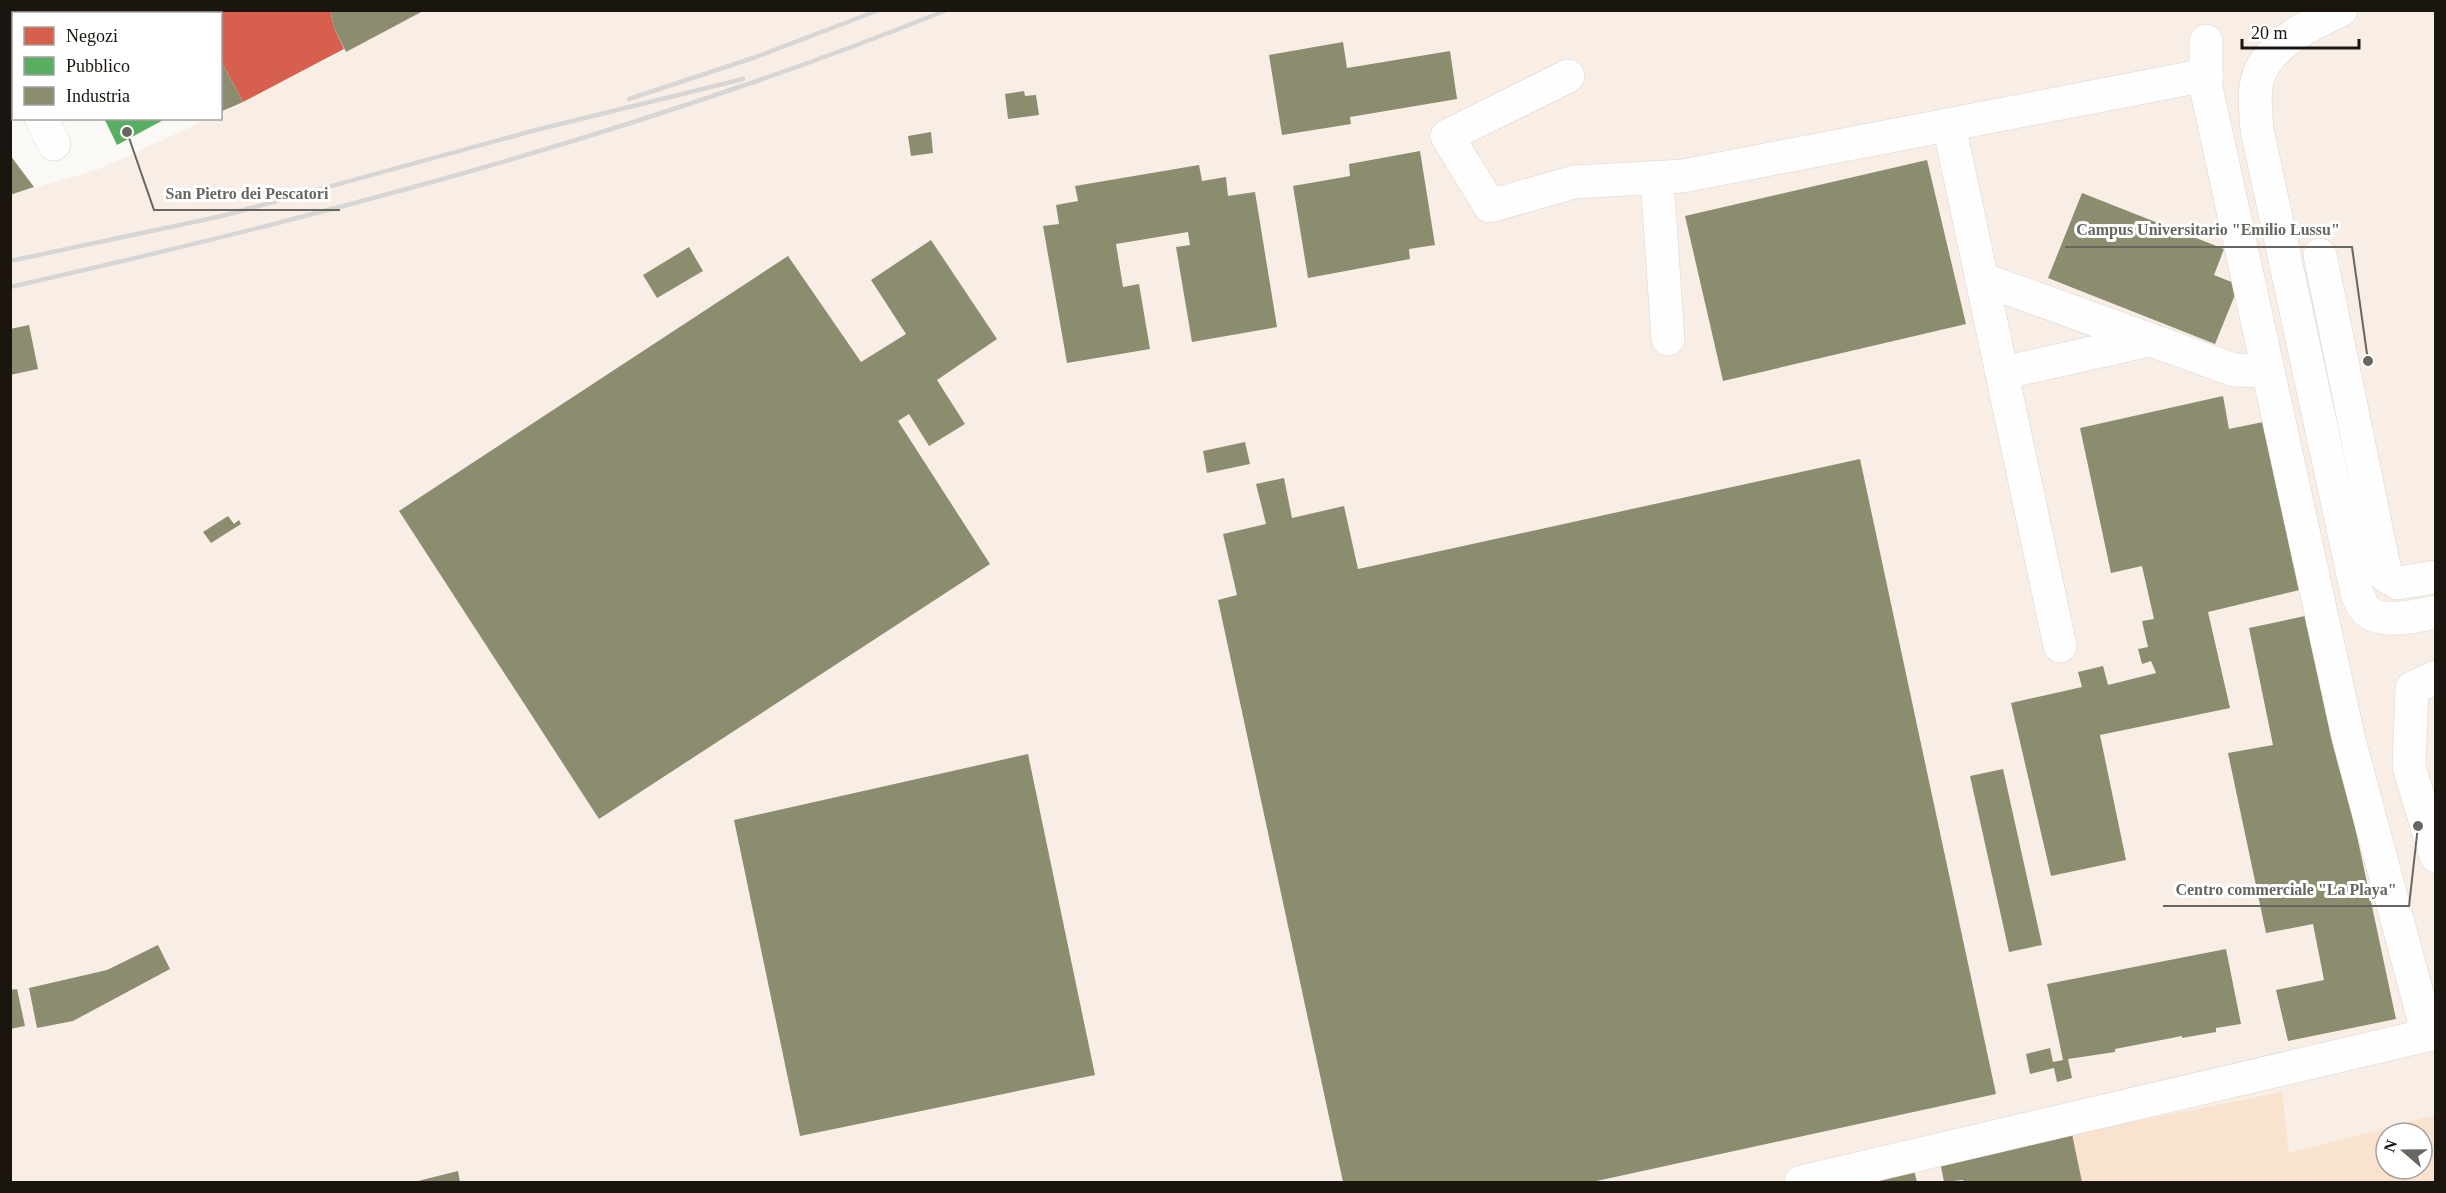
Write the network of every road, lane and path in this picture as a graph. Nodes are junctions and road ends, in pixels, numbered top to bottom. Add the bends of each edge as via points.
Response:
1 (2341, 10) edge
2 (2206, 41) dead end
3 (2206, 75) junction
4 (1568, 76) dead end
5 (1949, 125) junction
6 (1657, 178) junction
7 (2320, 255) dead end
8 (1982, 279) junction
9 (1668, 339) dead end
10 (2150, 340) junction
11 (2268, 372) junction
12 (2002, 373) junction
13 (2350, 400) junction
14 (2316, 406) junction
15 (2436, 578) edge
16 (2436, 612) edge
17 (2060, 646) dead end
18 (2436, 677) edge
19 (2436, 856) edge
20 (2432, 1034) edge
21 (1801, 1182) edge

1 - 14 lane via 2288,39 2270,57 2260,72 2255,101 2257,130
2 - 3 lane
3 - 5 lane
3 - 11 lane
4 - 6 lane via 1447,136 1490,206 1574,182
5 - 6 lane
5 - 8 lane
6 - 9 lane
7 - 13 lane
8 - 10 lane
8 - 12 lane
10 - 11 lane via 2234,370
10 - 12 lane
11 - 20 lane via 2348,736
12 - 17 lane
13 - 14 lane
13 - 15 lane via 2386,576 2398,583
14 - 16 lane via 2356,593 2366,610 2378,616 2411,618
18 - 19 lane via 2412,688 2409,767
20 - 21 lane

